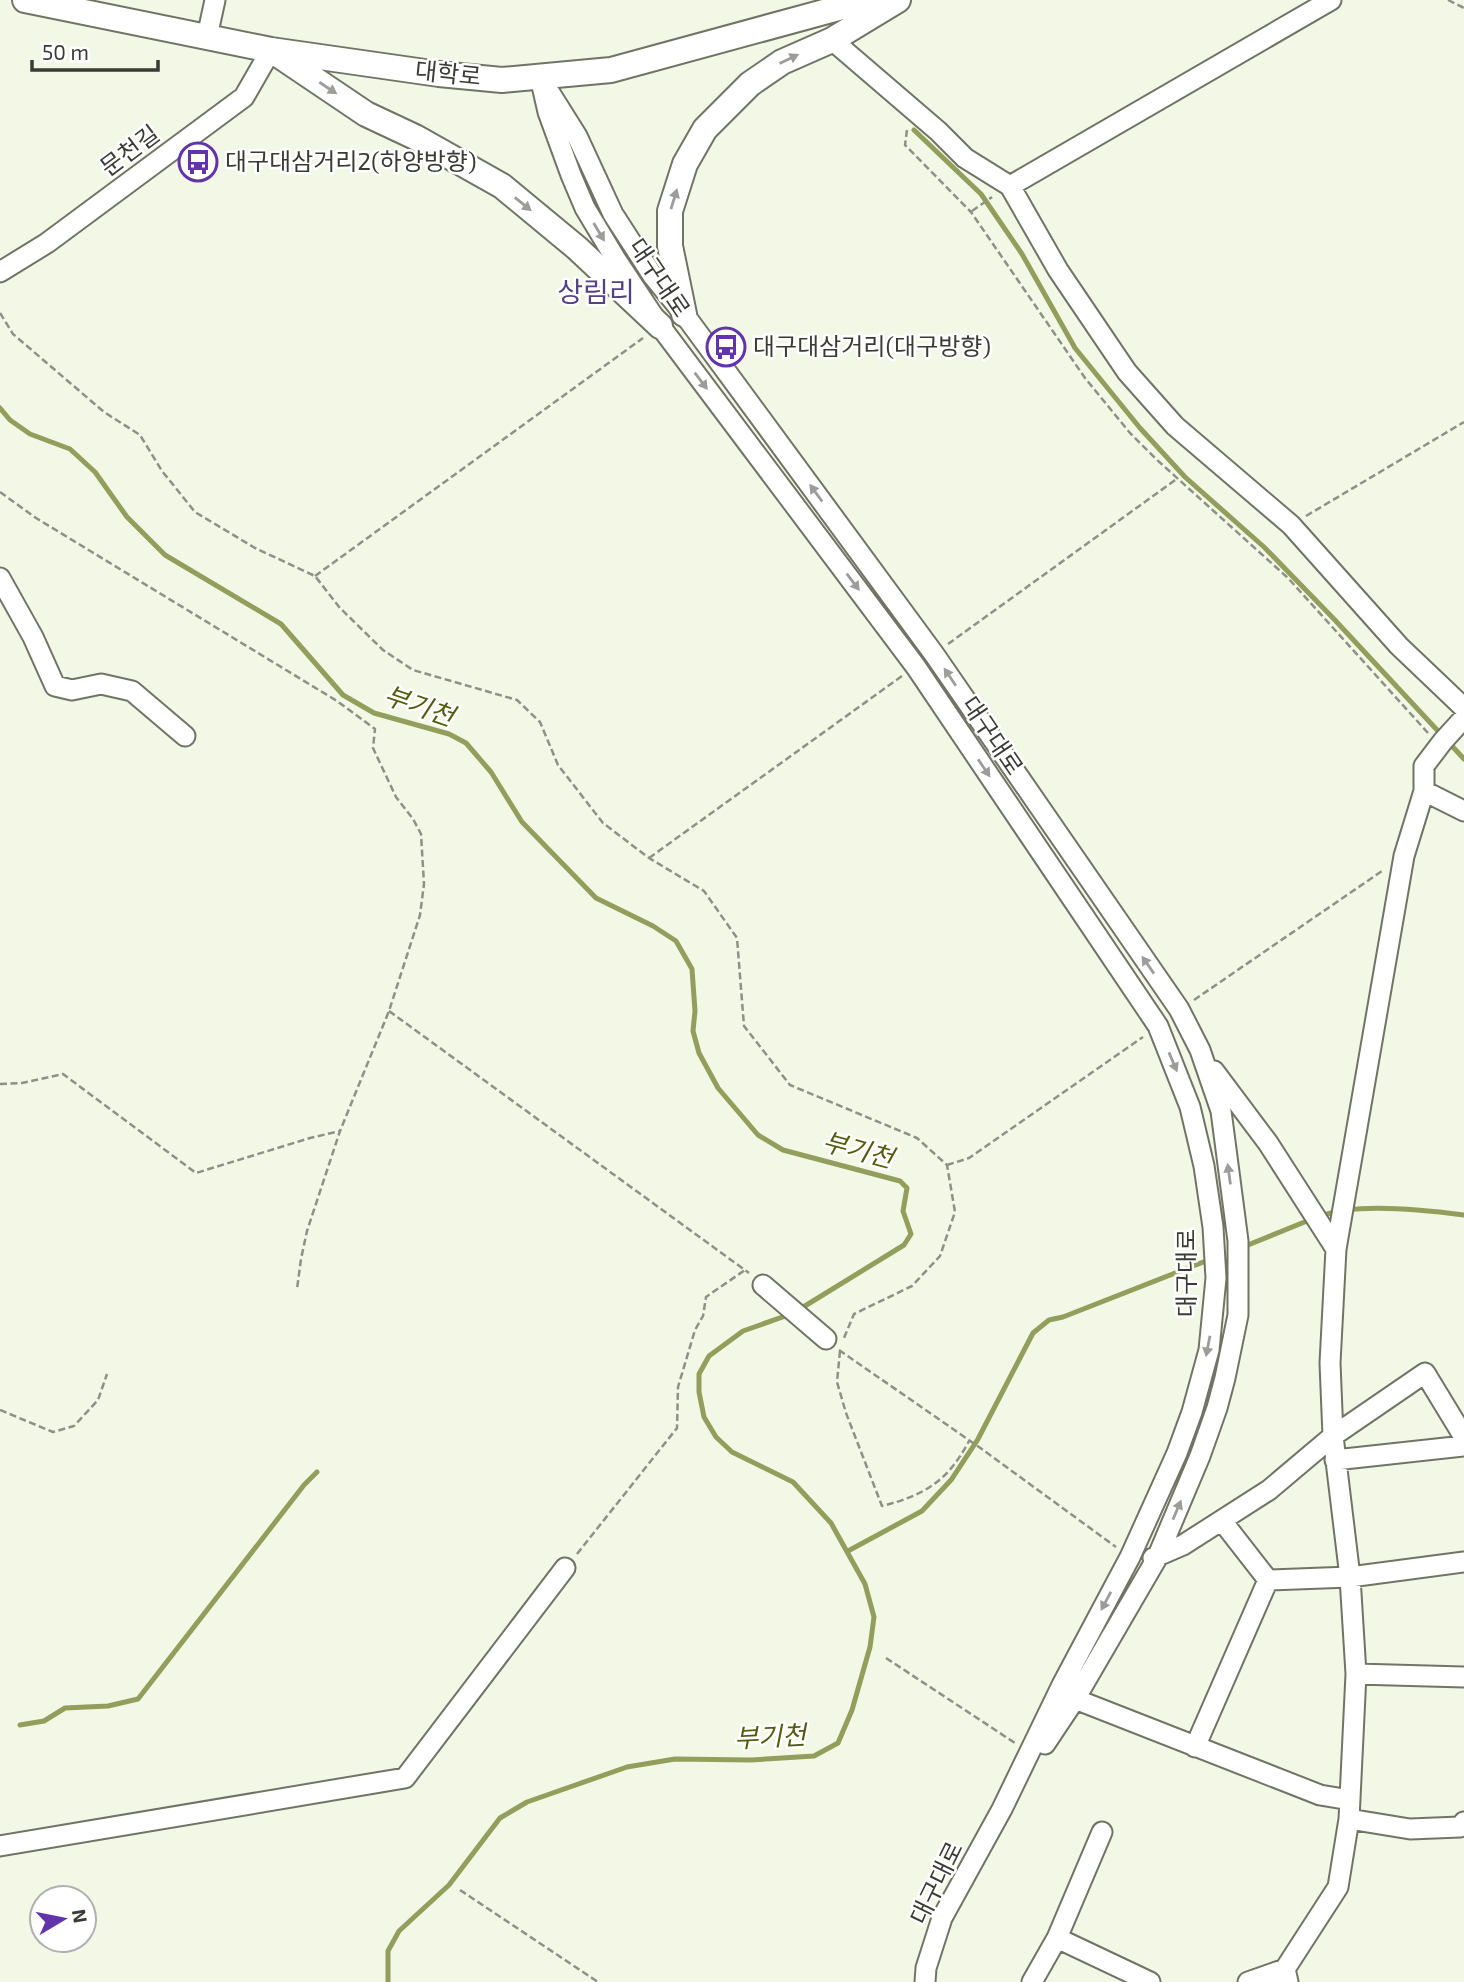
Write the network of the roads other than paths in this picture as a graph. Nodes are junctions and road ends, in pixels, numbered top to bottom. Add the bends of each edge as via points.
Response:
1 (25, 0) edge
2 (215, 0) edge
3 (868, 0) edge
4 (898, 0) edge
5 (1331, 0) edge
6 (207, 37) junction
7 (832, 40) junction
8 (271, 50) junction
9 (540, 77) junction
10 (1010, 186) junction
11 (0, 272) edge
12 (684, 314) junction
13 (660, 326) junction
14 (0, 578) edge
15 (1464, 708) edge
16 (1451, 733) edge
17 (185, 736) dead end
18 (1424, 791) junction
19 (1464, 811) edge
20 (1200, 1050) junction
21 (1336, 1249) junction
22 (763, 1285) road end
23 (837, 1343) road end
24 (1333, 1436) junction
25 (1464, 1437) edge
26 (1464, 1446) edge
27 (1335, 1460) junction
28 (1222, 1521) junction
29 (1129, 1557) junction
30 (1157, 1558) junction
31 (570, 1562) road end
32 (1464, 1562) edge
33 (1350, 1577) junction
34 (1268, 1580) junction
35 (1356, 1674) junction
36 (1464, 1678) edge
37 (1075, 1699) junction
38 (1195, 1747) junction
39 (1002, 1809) junction
40 (1350, 1809) junction
41 (1464, 1822) edge
42 (1102, 1832) dead end
43 (0, 1846) edge
44 (1057, 1938) junction
45 (1288, 1978) edge
46 (925, 1982) edge
47 (1032, 1982) edge
48 (1150, 1982) edge
49 (1248, 1982) edge

1 - 6 main road, 대학로
2 - 6 street
3 - 9 main road, 대학로 via 611,70
4 - 7 main road
5 - 10 street
6 - 8 main road, 대학로
7 - 10 street via 965,158
12 -> 7 main road via 670,246 670,211 685,164 705,129 750,84 782,62
8 - 9 main road, 대학로 via 439,74 502,80
8 - 11 street, 문천길 via 244,97 47,243
8 -> 13 main road via 366,114 502,186
9 - 12 street, 대구대로 via 577,136 613,214
9 -> 13 street, 대구대로 via 559,144 585,208
10 - 15 street via 1058,270 1128,372 1175,426 1291,525 1399,646
20 -> 12 street, 대구대로 via 1179,1009 934,654
13 -> 29 street, 대구대로 via 916,667 1158,1027 1182,1086 1198,1136 1215,1249 1209,1350 1177,1453
14 - 17 street via 55,686 72,690 101,684 132,691
16 - 18 street via 1424,766
18 - 19 street
18 - 21 street via 1404,856
20 - 21 street via 1268,1143
30 -> 20 street, 대구대로 via 1200,1456 1222,1388 1238,1315 1238,1241 1221,1111
21 - 24 street via 1330,1363
22 - 23 street
24 - 25 street via 1424,1373
24 - 27 street
24 - 28 street via 1269,1490
26 - 27 street
27 - 33 street
28 - 30 street
28 - 34 street
29 - 30 street
29 -> 39 street, 대구대로
30 - 37 street, 대구대로
31 - 43 street via 405,1778
32 - 33 street
33 - 34 street
33 - 35 street
34 - 38 street
35 - 36 street
35 - 40 street
37 - 38 street
37 - 39 street, 대구대로
38 - 40 street
39 - 46 street, 대구대로 via 942,1918
40 - 41 street via 1409,1829 1460,1828
40 - 45 street via 1338,1887
42 - 44 street
44 - 47 street
44 - 48 street
45 - 49 street

